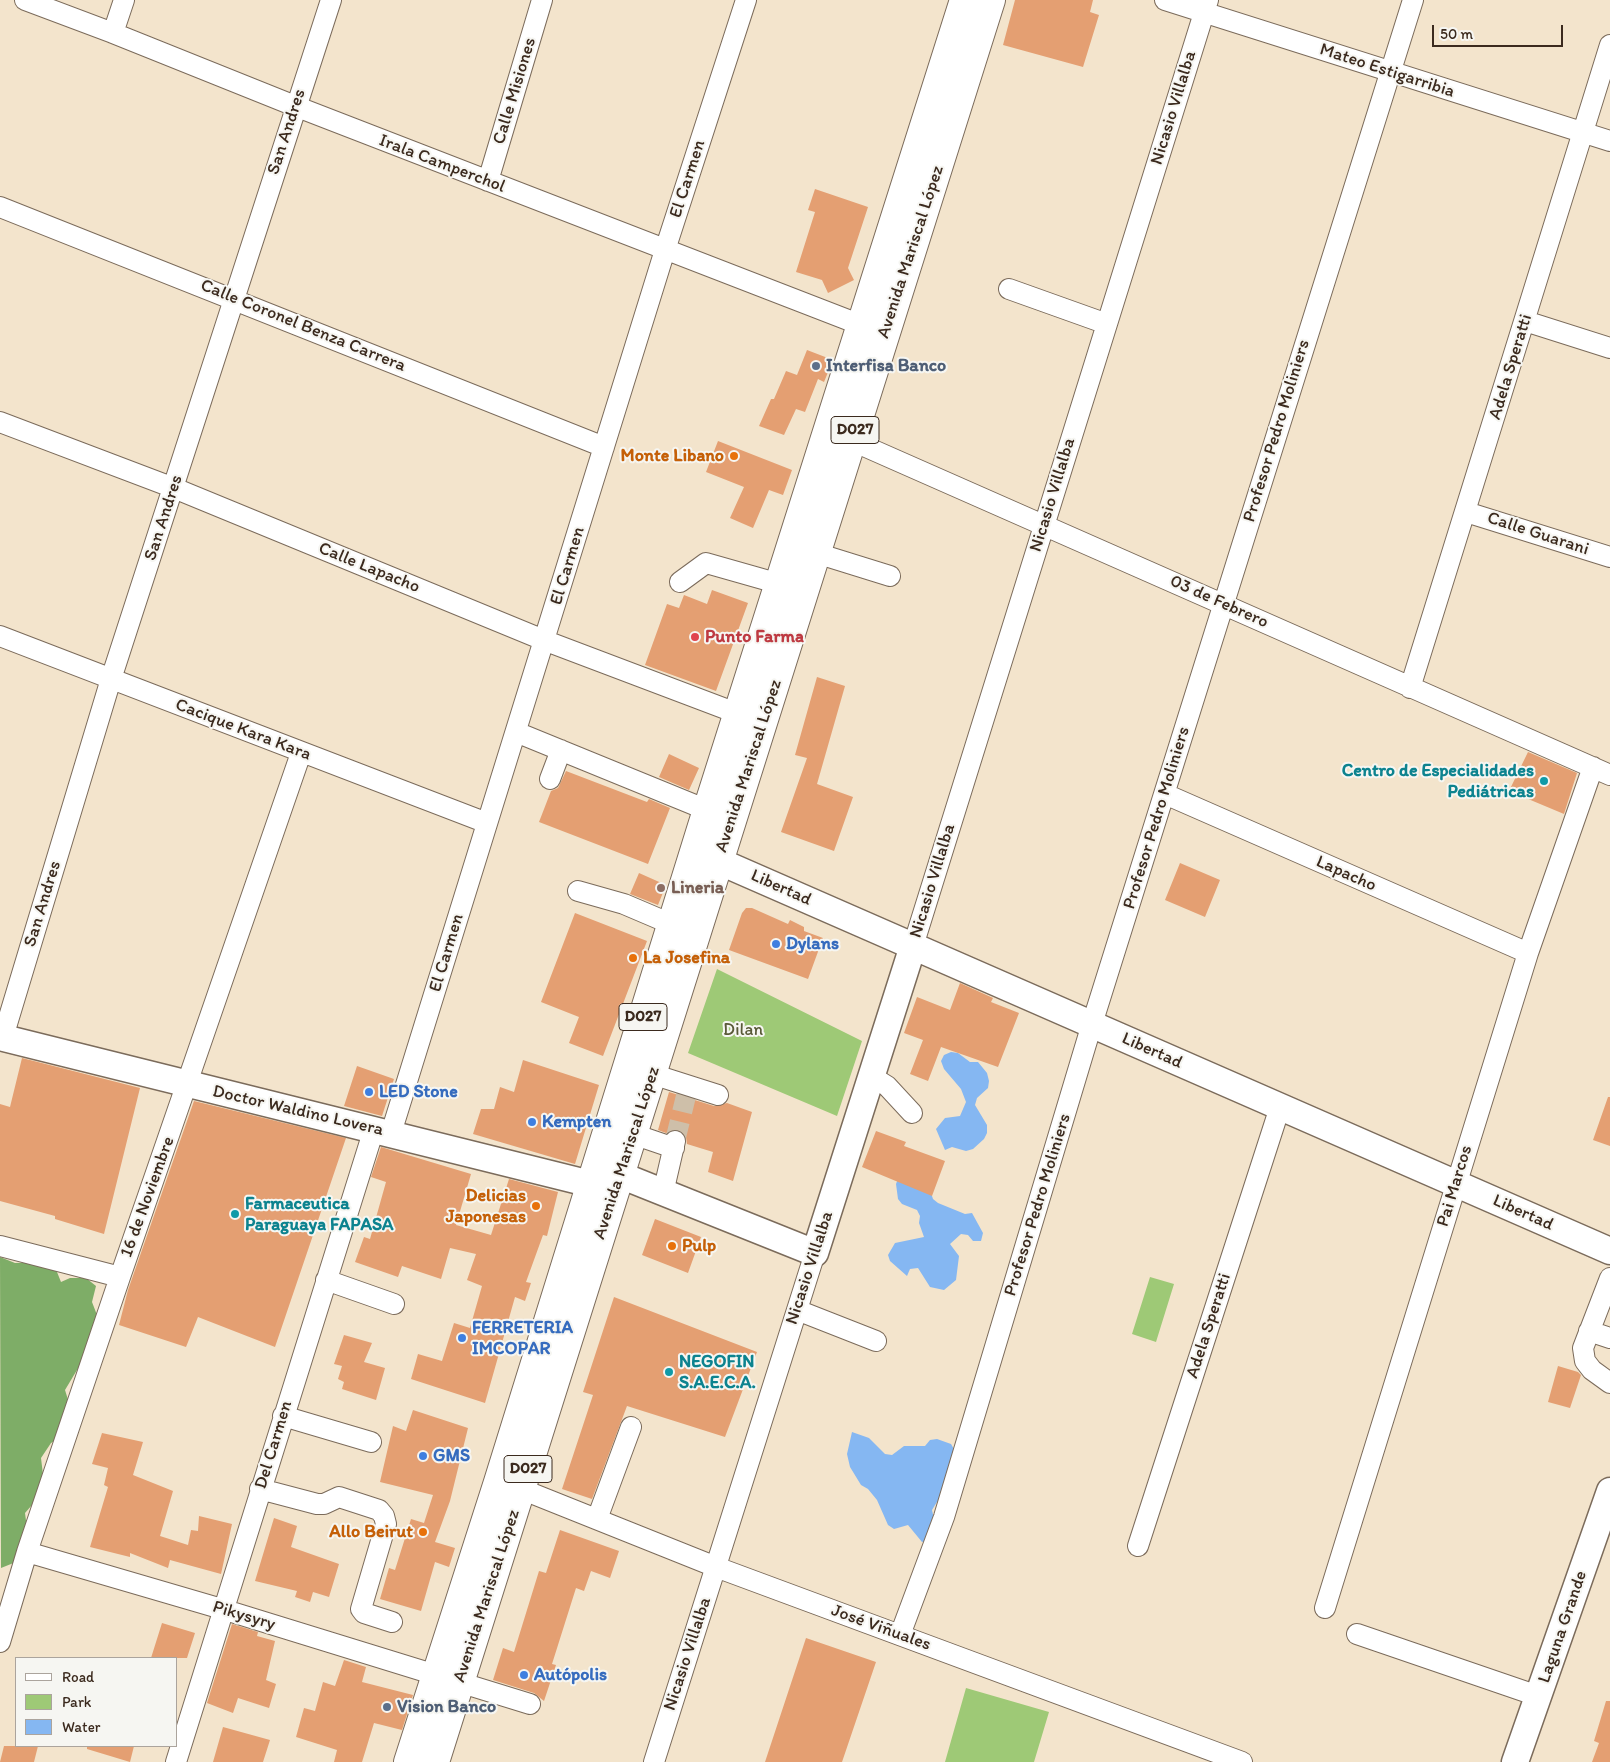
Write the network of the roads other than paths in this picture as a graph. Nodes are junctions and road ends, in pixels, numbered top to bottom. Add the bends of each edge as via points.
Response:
1 (25, 0) edge
2 (124, 0) edge
3 (331, 0) edge
4 (542, 0) edge
5 (746, 0) edge
6 (964, 0) edge
7 (991, 0) edge
8 (1165, 0) edge
9 (1413, 0) edge
10 (1207, 6) edge
11 (113, 32) junction
12 (1610, 45) edge
13 (1390, 73) junction
14 (295, 106) junction
15 (1584, 133) junction
16 (1610, 141) edge
17 (488, 181) junction
18 (0, 207) edge
19 (665, 250) junction
20 (1009, 290) dead end
21 (233, 298) junction
22 (1525, 321) junction
23 (1107, 324) junction
24 (861, 325) junction
25 (1610, 348) edge
26 (0, 422) edge
27 (840, 436) junction
28 (604, 447) junction
29 (174, 488) junction
30 (1466, 512) junction
31 (1044, 524) junction
32 (816, 553) junction
33 (1610, 557) edge
34 (890, 576) dead end
35 (680, 582) dead end
36 (780, 584) junction
37 (1223, 604) junction
38 (0, 636) edge
39 (546, 641) junction
40 (110, 679) junction
41 (1410, 688) junction
42 (738, 714) junction
43 (516, 732) junction
44 (561, 750) junction
45 (301, 753) junction
46 (1602, 771) edge
47 (550, 779) dead end
48 (1165, 794) junction
49 (707, 810) junction
50 (487, 823) junction
51 (694, 850) junction
52 (719, 861) junction
53 (578, 891) dead end
54 (672, 924) junction
55 (912, 946) junction
56 (1528, 954) junction
57 (1092, 1024) junction
58 (2, 1037) edge
59 (652, 1074) junction
60 (871, 1076) junction
61 (188, 1084) junction
62 (718, 1095) dead end
63 (1280, 1107) junction
64 (912, 1114) dead end
65 (383, 1131) junction
66 (633, 1134) junction
67 (603, 1181) junction
68 (1456, 1184) junction
69 (663, 1193) junction
70 (0, 1246) edge
71 (1610, 1251) edge
72 (815, 1253) junction
73 (120, 1276) junction
74 (1610, 1278) edge
75 (326, 1280) junction
76 (394, 1304) dead end
77 (1605, 1304) edge
78 (797, 1310) junction
79 (1590, 1331) junction
80 (1610, 1338) edge
81 (876, 1341) dead end
82 (1610, 1383) edge
83 (283, 1416) junction
84 (631, 1427) dead end
85 (371, 1442) dead end
86 (260, 1489) junction
87 (521, 1489) junction
88 (1610, 1491) edge
89 (597, 1520) junction
90 (1138, 1546) dead end
91 (27, 1552) junction
92 (716, 1567) junction
93 (8, 1588) edge
94 (1326, 1608) dead end
95 (222, 1609) junction
96 (392, 1622) dead end
97 (1357, 1634) dead end
98 (900, 1635) junction
99 (0, 1642) edge
100 (447, 1679) junction
101 (1538, 1696) junction
102 (530, 1704) dead end
103 (441, 1759) edge
104 (176, 1762) edge
105 (408, 1762) edge
106 (654, 1762) edge
107 (1242, 1762) edge
108 (1515, 1762) edge

1 - 11 street, Irala Camperchol
2 - 11 street
3 - 14 street, San Andres
4 - 17 street, Calle Misiones
5 - 19 street, El Carmen
6 - 24 highway, Avenida Mariscal López / D027
7 - 27 highway, Avenida Mariscal López / D027
8 - 10 street, Mateo Estigarribia
9 - 13 street, Profesor Pedro Moliniers
10 - 13 street, Mateo Estigarribia
10 - 23 street, Nicasio Villalba
11 - 14 street, Irala Camperchol
12 - 15 street, Adela Speratti
13 - 15 street, Mateo Estigarribia
13 - 37 street, Profesor Pedro Moliniers
14 - 17 street, Irala Camperchol
14 - 21 street, San Andres
15 - 16 street, Mateo Estigarribia
15 - 22 street, Adela Speratti
17 - 19 street, Irala Camperchol
18 - 21 street, Calle Coronel Benza Carrera
19 - 24 street, Irala Camperchol
19 - 28 street, El Carmen
20 - 23 street
21 - 28 street, Calle Coronel Benza Carrera
21 - 29 street, San Andres
22 - 25 street
22 - 30 street, Adela Speratti
23 - 31 street, Nicasio Villalba
24 - 27 highway, Avenida Mariscal López / D027
26 - 29 street, Calle Lapacho
27 - 31 street, 03 de Febrero
27 - 32 highway, Avenida Mariscal López / D027
27 - 36 highway, Avenida Mariscal López / D027
28 - 39 street, El Carmen
29 - 39 street, Calle Lapacho
29 - 40 street, San Andres
30 - 33 street, Calle Guarani
30 - 41 street, Adela Speratti
31 - 37 street, 03 de Febrero
31 - 55 street, Nicasio Villalba
32 - 34 street
32 - 52 highway, Avenida Mariscal López / D027
35 - 36 street via 706,563
36 - 42 highway, Avenida Mariscal López / D027
37 - 41 street, 03 de Febrero
37 - 48 street, Profesor Pedro Moliniers
38 - 40 street, Cacique Kara Kara
39 - 42 street, Calle Lapacho
39 - 43 street, El Carmen
40 - 45 street, Cacique Kara Kara
40 - 58 street, San Andres
41 - 46 street, 03 de Febrero
42 - 49 highway, Avenida Mariscal López / D027
43 - 44 street
43 - 50 street, El Carmen
44 - 47 street
44 - 49 street
45 - 50 street, Cacique Kara Kara
45 - 61 street, 16 de Noviembre
46 - 56 street, Pai Marcos
48 - 56 street, Lapacho
48 - 57 street, Profesor Pedro Moliniers
49 - 51 highway, Avenida Mariscal López / D027
50 - 65 street, El Carmen
51 - 52 main road, Libertad
51 - 54 highway, Avenida Mariscal López / D027
52 - 55 main road, Libertad
52 - 59 highway, Avenida Mariscal López / D027
53 - 54 street via 624,904
54 - 67 highway, Avenida Mariscal López / D027
55 - 57 main road, Libertad
55 - 60 main road, Nicasio Villalba
56 - 68 street, Pai Marcos
57 - 63 main road, Libertad
57 - 98 street, Profesor Pedro Moliniers via 944,1517
58 - 61 main road, Doctor Waldino Lovera
59 - 62 street via 687,1089
59 - 66 highway, Avenida Mariscal López / D027
60 - 64 street via 887,1086
60 - 72 main road, Nicasio Villalba
61 - 65 main road, Doctor Waldino Lovera
61 - 73 street, 16 de Noviembre
63 - 68 main road, Libertad
63 - 90 street, Adela Speratti
65 - 67 main road, Doctor Waldino Lovera
65 - 75 street, Del Carmen
66 - 67 highway, Avenida Mariscal López / D027
66 - 69 street via 675,1144
67 - 69 main road, Doctor Waldino Lovera
67 - 87 highway, Avenida Mariscal López / D027
67 - 100 highway, Avenida Mariscal López / D027 via 498,1482
68 - 71 main road, Libertad
68 - 94 street, Pai Marcos
69 - 72 main road, Doctor Waldino Lovera
70 - 73 street
72 - 78 street, Nicasio Villalba
73 - 91 street, 16 de Noviembre
74 - 77 street
75 - 76 street
75 - 83 street, Del Carmen
77 - 79 street
78 - 81 street
78 - 92 street, Nicasio Villalba
79 - 80 street
79 - 82 street via 1583,1348 1585,1361
83 - 85 street
83 - 86 street, Del Carmen
84 - 89 street
86 - 95 street, Del Carmen
86 - 96 street via 317,1504 340,1497 379,1510 386,1524 361,1609 364,1613
87 - 89 street, José Viñuales
87 - 100 highway, Avenida Mariscal López / D027
88 - 101 main road, Laguna Grande
89 - 92 street, José Viñuales
91 - 93 street, 16 de Noviembre
91 - 95 street, Pikysyry
92 - 98 street, José Viñuales
92 - 106 street, Nicasio Villalba
93 - 99 street, 16 de Noviembre
95 - 100 street, Pikysyry
95 - 104 street, Del Carmen
97 - 101 street
98 - 107 street, José Viñuales
100 - 102 street, Pikysyry
100 - 103 highway, Avenida Mariscal López / D027
100 - 105 highway, Avenida Mariscal López / D027
101 - 108 main road, Laguna Grande

